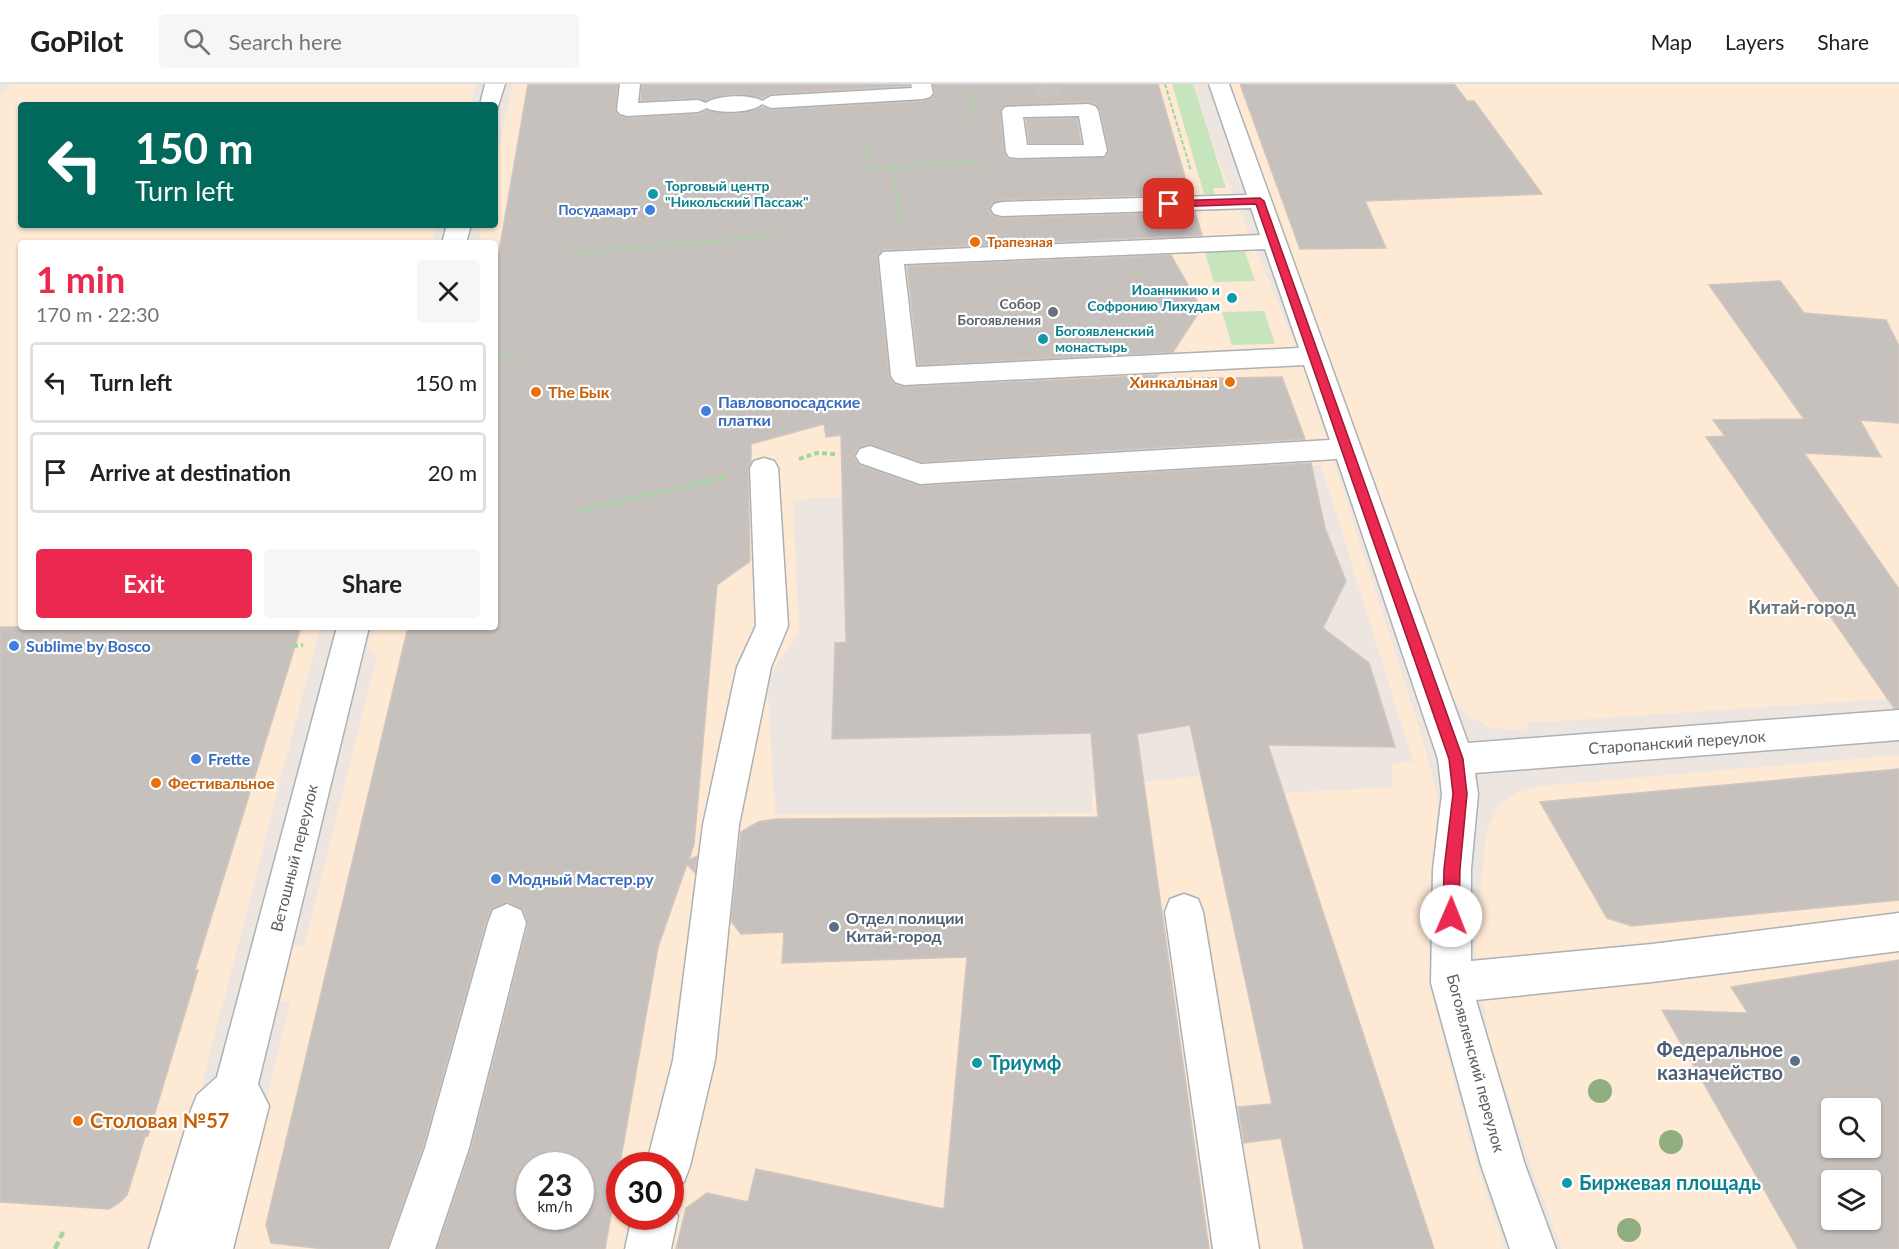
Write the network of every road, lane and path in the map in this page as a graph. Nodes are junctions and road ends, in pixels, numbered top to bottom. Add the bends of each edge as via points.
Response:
1 (495, 84) edge
2 (630, 84) edge
3 (921, 84) edge
4 (1165, 84) edge
5 (1219, 84) edge
6 (734, 101) edge
7 (491, 102) edge
8 (867, 142) dead end
9 (981, 162) dead end
10 (893, 166) junction
11 (1260, 201) junction
12 (1200, 203) junction
13 (1002, 209) dead end
14 (774, 236) dead end
15 (1274, 242) junction
16 (573, 252) dead end
17 (905, 257) junction
18 (516, 356) dead end
19 (1314, 356) junction
20 (498, 357) edge
21 (1346, 449) junction
22 (870, 456) dead end
23 (764, 468) dead end
24 (352, 630) edge
25 (303, 645) dead end
26 (293, 646) dead end
27 (1899, 725) edge
28 (1456, 759) junction
29 (1184, 912) dead end
30 (507, 923) dead end
31 (1899, 932) edge
32 (1451, 983) junction
33 (235, 1089) junction
34 (671, 1152) edge
35 (652, 1230) edge
36 (63, 1232) dead end
37 (55, 1249) edge
38 (172, 1249) edge
39 (210, 1249) edge
40 (412, 1249) edge
41 (648, 1249) edge
42 (1236, 1249) edge
43 (1533, 1249) edge

1 - 7 street
2 - 6 street via 627,110
3 - 6 street via 923,93
4 - 12 path
5 - 11 street, Богоявленский переулок
8 - 10 path via 871,168
9 - 10 path
10 - 17 path
11 - 12 street
11 - 15 street, Богоявленский переулок
12 - 13 street
14 - 16 path
15 - 17 street
15 - 19 street, Богоявленский переулок
17 - 19 street via 891,257 904,376
18 - 20 path
19 - 21 street, Богоявленский переулок
21 - 22 street via 920,474
21 - 28 street, Богоявленский переулок
23 - 34 street via 772,626 754,667 721,825 694,1060
24 - 33 street, Ветошный переулок
25 - 26 path
27 - 28 street, Старопанский переулок
28 - 32 street, Богоявленский переулок via 1460,794 1452,869
29 - 42 street
30 - 40 street via 447,1148
31 - 32 street
32 - 43 street, Богоявленский переулок via 1503,1165
33 - 38 street via 212,1110
33 - 39 street via 248,1106
35 - 41 street
36 - 37 path

